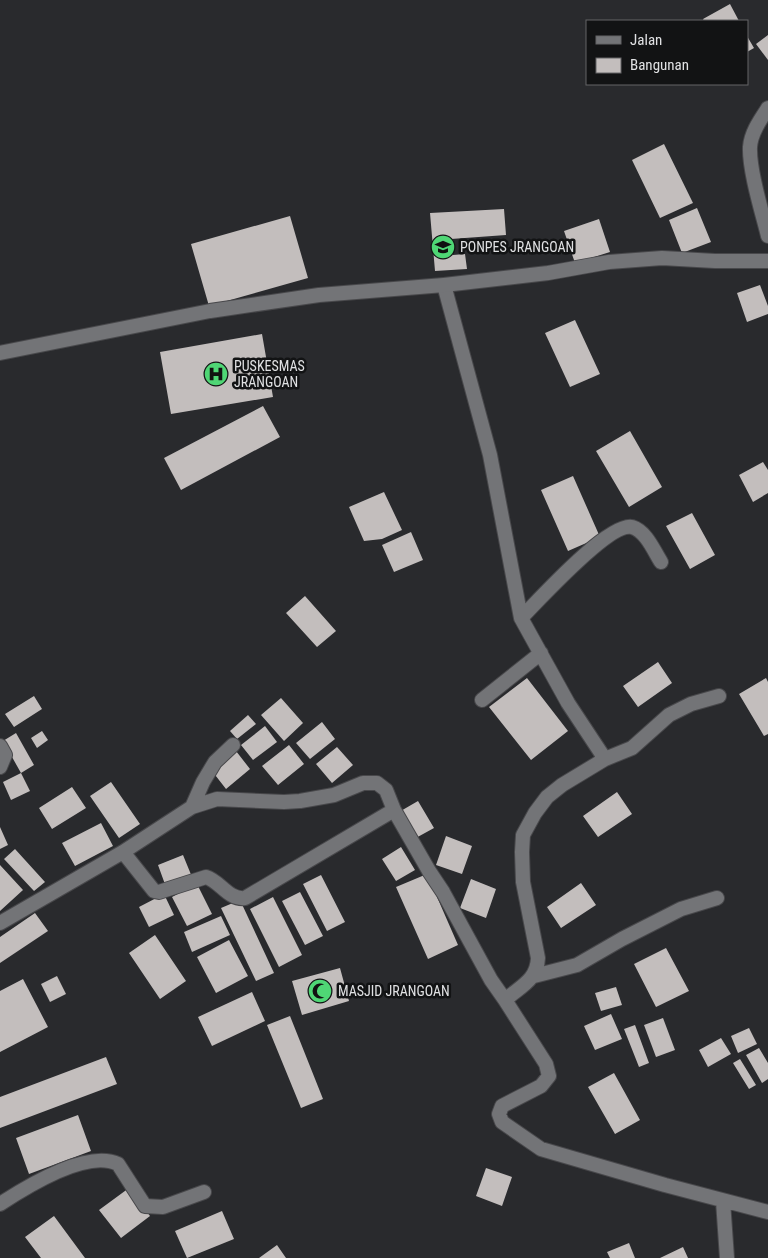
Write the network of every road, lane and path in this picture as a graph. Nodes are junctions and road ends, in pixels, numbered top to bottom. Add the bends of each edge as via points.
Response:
1 (768, 108) edge
2 (768, 236) edge
3 (768, 261) edge
4 (444, 285) junction
5 (0, 353) edge
6 (661, 562) dead end
7 (521, 618) junction
8 (541, 653) junction
9 (719, 696) dead end
10 (482, 700) dead end
11 (233, 745) dead end
12 (0, 746) edge
13 (605, 759) junction
14 (0, 767) edge
15 (192, 807) junction
16 (394, 810) junction
17 (123, 852) junction
18 (717, 898) dead end
19 (0, 923) edge
20 (534, 976) junction
21 (505, 1000) junction
22 (204, 1192) dead end
23 (724, 1201) junction
24 (0, 1204) edge
25 (768, 1212) edge
26 (727, 1258) edge

1 - 2 street via 750,146
3 - 4 street via 654,258
4 - 5 street via 319,295 210,311
4 - 7 street via 490,455
6 - 7 street via 642,533 631,527 621,529 579,559
7 - 8 street
8 - 10 street
8 - 13 street via 568,703
9 - 13 street via 669,715 632,748
11 - 15 street via 215,762
12 - 14 street via 5,755
13 - 20 street via 547,797 523,835 523,882 538,958
15 - 16 street via 217,799 300,801 334,795 363,782 377,783 386,790
15 - 17 street
16 - 17 street via 245,898 235,897 206,877 160,892 154,891
16 - 21 street
17 - 19 street
18 - 20 street via 681,909 577,965
20 - 21 street
21 - 23 street via 546,1064 548,1076 541,1086 502,1106 499,1114 502,1122 541,1149
22 - 24 street via 163,1207 145,1206 118,1164 111,1160 93,1160 62,1170
23 - 25 street
23 - 26 street

